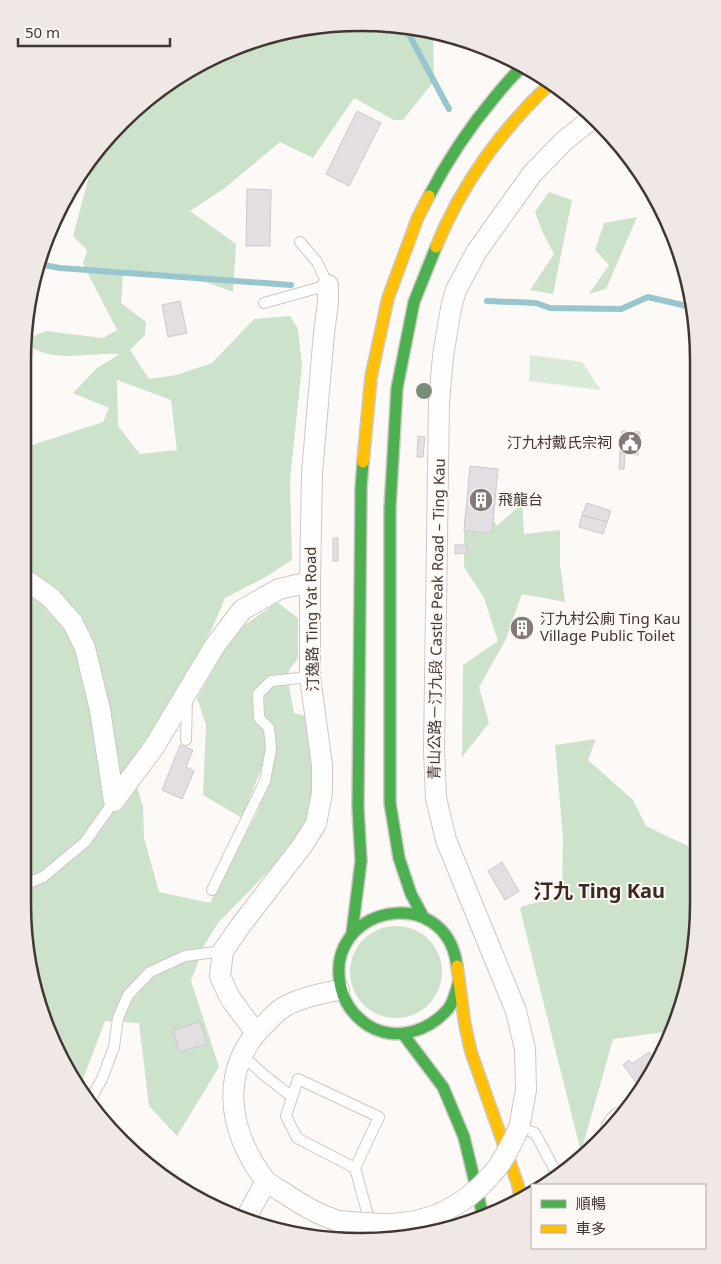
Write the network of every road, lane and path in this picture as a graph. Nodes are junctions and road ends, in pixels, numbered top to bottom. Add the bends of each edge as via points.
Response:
1 (517, 71) edge
2 (545, 88) edge
3 (587, 122) edge
4 (300, 242) dead end
5 (328, 285) junction
6 (264, 303) dead end
7 (310, 582) junction
8 (31, 584) edge
9 (310, 678) junction
10 (188, 691) junction
11 (186, 740) dead end
12 (114, 801) junction
13 (31, 881) edge
14 (212, 890) dead end
15 (424, 918) junction
16 (352, 933) junction
17 (223, 951) junction
18 (459, 981) junction
19 (339, 990) junction
20 (256, 1032) junction
21 (403, 1034) junction
22 (242, 1055) junction
23 (93, 1095) edge
24 (291, 1096) junction
25 (518, 1128) junction
26 (355, 1168) junction
27 (554, 1169) edge
28 (266, 1181) junction
29 (519, 1191) edge
30 (481, 1210) edge
31 (249, 1213) edge
32 (375, 1232) edge

1 - 16 main road via 441,172 418,217 388,298 371,377 361,488 358,807 361,861
2 - 15 main road via 500,139 467,185 444,227 414,302 399,376 390,508 390,804 399,858 411,894
3 - 25 street, 青山公路－汀九段 Castle Peak Road – Ting Kau via 532,174 477,251 456,290 446,335 439,402 436,798 446,840 516,1011 525,1049 526,1090
4 - 5 lane via 317,262
5 - 6 lane
5 - 7 street, 汀逸路 Ting Yat Road via 312,472
7 - 9 street, 汀逸路 Ting Yat Road
7 - 10 street via 279,589 242,610 214,647
8 - 12 street via 50,598 73,623 85,648 100,710
9 - 14 lane via 271,681 258,694 259,718 269,728 272,749 265,781
9 - 17 street, 汀逸路 Ting Yat Road via 322,765 322,793 316,824
10 - 11 lane
10 - 12 street via 154,747
12 - 13 lane via 85,842 43,876
15 - 16 main road via 406,912 384,914 366,921
15 - 18 main road via 442,930 452,945 458,962
16 - 19 main road via 342,948 338,963
17 - 20 street, 汀逸路 Ting Yat Road via 220,976 230,998
17 - 23 lane via 185,956 150,972 128,995 118,1018 114,1047
18 - 21 main road via 454,998 436,1021 421,1030
18 - 29 main road via 469,1045
19 - 20 street, 青山公路－汀九段 Castle Peak Road – Ting Kau via 282,1008
19 - 21 main road via 346,1006 370,1028 387,1034
20 - 22 street, 青山公路－汀九段 Castle Peak Road – Ting Kau
21 - 30 main road via 443,1087 464,1137
22 - 24 lane
22 - 28 street, 青山公路－汀九段 Castle Peak Road – Ting Kau via 233,1082 234,1108 246,1147
24 - 26 lane via 286,1116 296,1138
24 - 26 lane via 298,1078 379,1117
25 - 27 lane via 534,1133
25 - 28 street, 青山公路－汀九段 Castle Peak Road – Ting Kau, bridge via 493,1174 473,1193 452,1208 413,1222 338,1221 304,1207
26 - 32 lane
28 - 31 street

